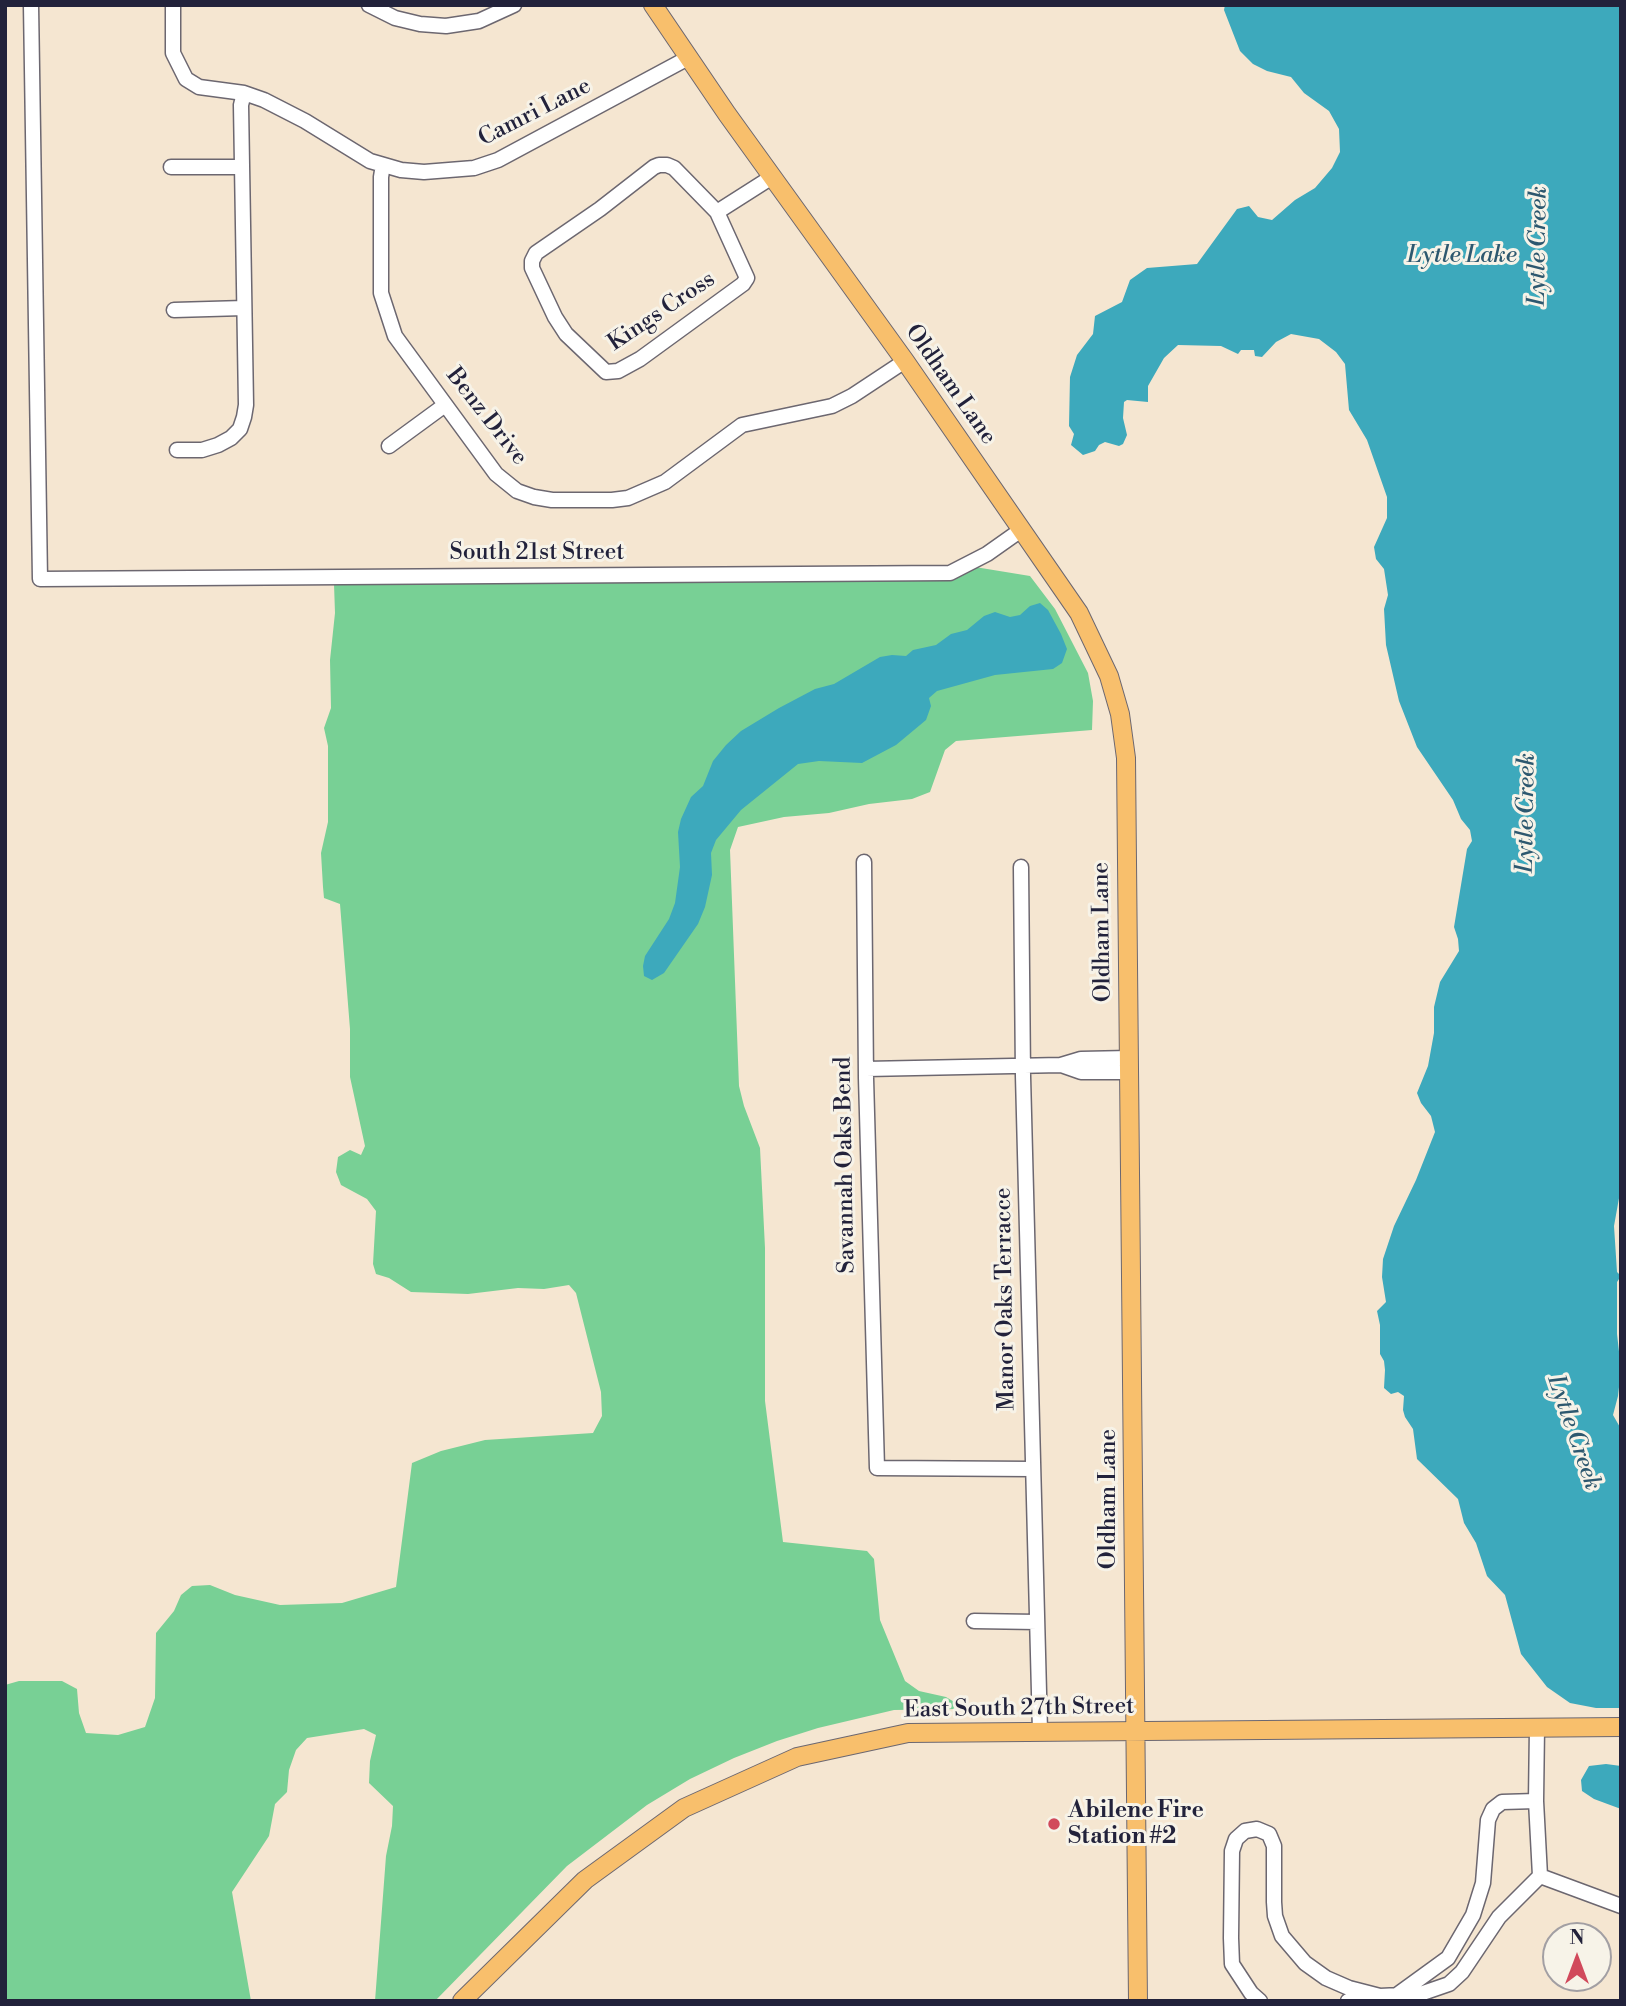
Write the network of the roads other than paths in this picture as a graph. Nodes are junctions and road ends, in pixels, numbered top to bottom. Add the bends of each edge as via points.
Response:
1 (31, 5) edge
2 (173, 5) edge
3 (369, 5) edge
4 (514, 5) edge
5 (653, 5) edge
6 (688, 58) junction
7 (244, 93) junction
8 (383, 165) junction
9 (171, 167) dead end
10 (241, 167) junction
11 (772, 177) junction
12 (716, 212) junction
13 (244, 308) junction
14 (174, 310) dead end
15 (905, 361) junction
16 (445, 405) junction
17 (389, 446) dead end
18 (177, 450) dead end
19 (1021, 530) junction
20 (864, 862) dead end
21 (1021, 867) dead end
22 (1129, 1065) junction
23 (1023, 1066) junction
24 (866, 1069) junction
25 (1033, 1469) junction
26 (974, 1621) dead end
27 (1037, 1622) junction
28 (1537, 1727) junction
29 (1621, 1727) edge
30 (1040, 1731) junction
31 (1135, 1732) junction
32 (1536, 1801) junction
33 (1540, 1876) junction
34 (1621, 1906) edge
35 (1474, 1915) junction
36 (1494, 1925) junction
37 (1431, 1970) junction
38 (1431, 1992) junction
39 (1397, 1995) junction
40 (1380, 1996) junction
41 (462, 2001) edge
42 (1138, 2001) edge
43 (1260, 2001) edge
44 (1348, 2001) edge

1 - 19 street, South 21st Street via 40,579 950,573
2 - 7 street, Camri Lane via 173,53 186,79 199,88
3 - 4 street via 395,18 446,26 479,21
5 - 6 main road, Oldham Lane
6 - 8 street, Camri Lane via 498,160 474,168 424,172
6 - 11 main road, Oldham Lane
7 - 8 street, Camri Lane via 282,108
7 - 10 street
8 - 16 street, Benz Drive via 381,293 395,336
9 - 10 street
10 - 13 street
11 - 12 street
11 - 15 main road, Oldham Lane
12 - 12 street, Kings Cross via 674,168 659,165 536,253 532,268 555,317 606,372 640,359 743,284 745,272
13 - 14 street
13 - 18 street via 246,405 240,429 232,438 202,450
15 - 16 street, Benz Drive via 832,406 742,425 665,482 612,500 552,500 517,491 496,474
15 - 19 main road, Oldham Lane
16 - 17 street
19 - 22 main road, Oldham Lane via 1079,613 1109,676 1120,714 1126,758
20 - 24 street, Savannah Oaks Bend
21 - 23 street, Manor Oaks Terracce
22 - 23 street via 1081,1059 1061,1065
22 - 31 main road, Oldham Lane
23 - 24 street
23 - 25 street, Manor Oaks Terracce
24 - 25 street, Savannah Oaks Bend via 877,1468
25 - 27 street, Manor Oaks Terracce
26 - 27 street
27 - 30 street, Manor Oaks Terracce
28 - 29 main road, East South 27th Street
28 - 31 main road, East South 27th Street
28 - 32 street
30 - 31 main road, East South 27th Street
30 - 41 main road, East South 27th Street via 908,1733 797,1758 684,1808 585,1880
31 - 42 main road, Oldham Lane
32 - 33 street
32 - 35 street via 1502,1802 1493,1809
33 - 34 street
33 - 36 street
35 - 36 street
35 - 37 street via 1448,1958
36 - 38 street via 1462,1972
37 - 38 street
37 - 39 street
38 - 39 street
39 - 40 street
40 - 43 street via 1326,1978 1305,1963 1282,1936 1274,1902 1274,1846 1269,1834 1257,1829 1245,1831 1232,1851 1231,1938 1233,1964
40 - 44 street

